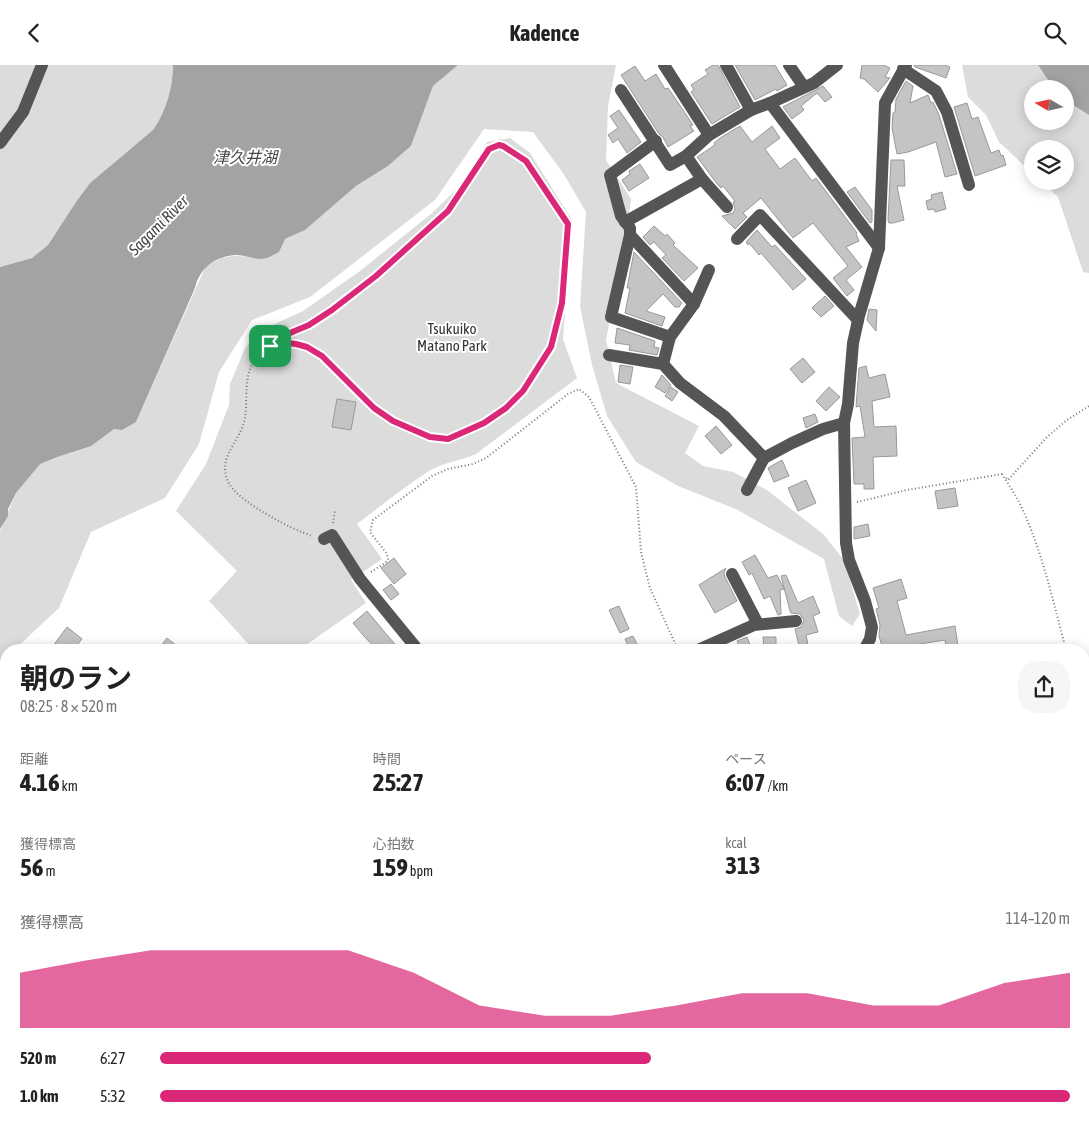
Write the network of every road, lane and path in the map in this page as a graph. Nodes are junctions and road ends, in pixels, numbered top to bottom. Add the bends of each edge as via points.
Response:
1 (42, 65) edge
2 (664, 65) edge
3 (726, 65) edge
4 (789, 65) edge
5 (837, 65) edge
6 (904, 67) edge
7 (804, 87) junction
8 (621, 89) dead end
9 (770, 103) junction
10 (751, 110) junction
11 (709, 135) junction
12 (656, 141) junction
13 (0, 143) edge
14 (686, 156) junction
15 (702, 179) junction
16 (969, 185) dead end
17 (727, 207) dead end
18 (625, 221) junction
19 (630, 235) junction
20 (737, 239) dead end
21 (879, 248) junction
22 (709, 270) dead end
23 (694, 304) junction
24 (858, 320) junction
25 (670, 337) junction
26 (270, 346) junction
27 (609, 355) dead end
28 (663, 365) junction
29 (1089, 407) edge
30 (844, 423) junction
31 (764, 458) junction
32 (1002, 475) junction
33 (747, 490) dead end
34 (845, 505) junction
35 (324, 539) joint
36 (732, 573) dead end
37 (359, 577) junction
38 (796, 621) dead end
39 (758, 624) junction
40 (413, 644) edge
41 (675, 644) edge
42 (712, 644) edge
43 (867, 644) edge
44 (1064, 644) edge

1 - 13 street via 22,112
2 - 11 street
3 - 10 street
4 - 7 street
5 - 7 street
6 - 16 street via 936,91 947,112
6 - 21 street via 885,103
7 - 9 street
8 - 12 street
9 - 10 street
9 - 21 street
10 - 11 street
11 - 14 street
12 - 14 street via 670,165
12 - 18 street via 610,175
14 - 15 street
15 - 17 street
15 - 18 street
18 - 19 street
19 - 23 street
19 - 25 street via 611,317
20 - 24 street via 760,215
21 - 24 street
22 - 23 street
23 - 25 street
24 - 30 street
25 - 28 street
26 - 26 path via 296,344 322,356 374,408 393,421 430,437 448,439 466,432 506,408 523,391 551,347 562,303 568,224 526,161 503,146 489,149 448,211 376,276 332,310
26 - 35 path via 261,352 249,372 244,421 226,460 225,472 229,485 239,495 269,515
27 - 28 street
28 - 31 street via 680,383 724,416
29 - 32 path via 1047,437 1008,480
30 - 31 street via 823,429
30 - 34 street
31 - 33 street
32 - 34 path via 908,490
32 - 44 path via 1032,533
34 - 43 street via 849,560 872,627
35 - 37 street via 332,535
36 - 39 street
37 - 40 street
37 - 41 path via 388,559 370,532 373,520 432,477 486,458 568,394 579,389 589,397 636,487 641,552 650,588
38 - 39 street
39 - 42 street

